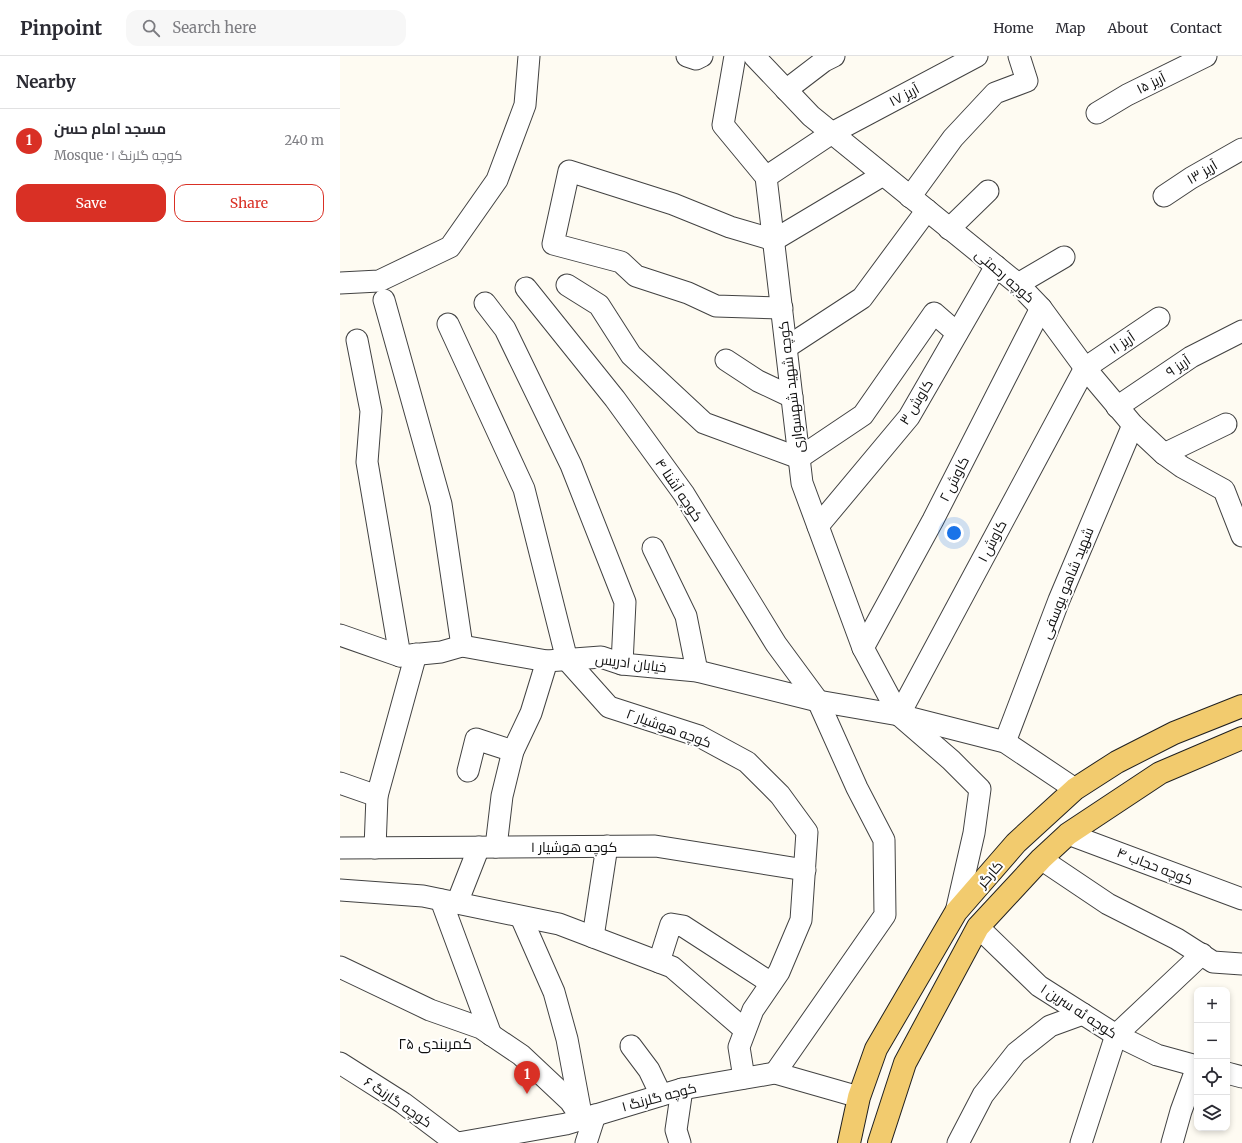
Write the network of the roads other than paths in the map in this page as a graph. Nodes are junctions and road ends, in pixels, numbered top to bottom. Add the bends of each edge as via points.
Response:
1 (529, 56) edge
2 (687, 56) edge
3 (702, 56) edge
4 (735, 56) edge
5 (834, 56) edge
6 (977, 56) edge
7 (1019, 56) edge
8 (1206, 56) edge
9 (761, 58) edge
10 (786, 90) junction
11 (1097, 113) dead end
12 (832, 133) junction
13 (1242, 149) edge
14 (883, 174) junction
15 (766, 177) junction
16 (988, 191) dead end
17 (1164, 196) dead end
18 (910, 197) junction
19 (927, 210) junction
20 (949, 229) junction
21 (774, 240) junction
22 (1064, 257) dead end
23 (996, 266) junction
24 (340, 283) edge
25 (568, 284) dead end
26 (1018, 284) junction
27 (526, 288) dead end
28 (384, 300) dead end
29 (485, 303) dead end
30 (782, 308) junction
31 (1041, 308) junction
32 (1159, 318) dead end
33 (448, 324) dead end
34 (1242, 331) edge
35 (957, 333) junction
36 (357, 340) dead end
37 (786, 347) junction
38 (726, 360) dead end
39 (1085, 368) junction
40 (792, 397) junction
41 (1117, 407) junction
42 (1226, 424) dead end
43 (1133, 425) junction
44 (1164, 454) junction
45 (799, 458) junction
46 (818, 526) junction
47 (1242, 536) edge
48 (653, 548) dead end
49 (340, 635) edge
50 (462, 646) junction
51 (864, 648) junction
52 (408, 655) junction
53 (557, 660) junction
54 (622, 664) junction
55 (697, 671) junction
56 (818, 701) junction
57 (1242, 706) edge
58 (899, 715) junction
59 (1005, 742) junction
60 (1239, 742) edge
61 (513, 751) junction
62 (468, 771) dead end
63 (340, 783) edge
64 (1075, 789) junction
65 (377, 796) junction
66 (1068, 834) junction
67 (607, 846) junction
68 (487, 847) junction
69 (340, 848) edge
70 (375, 848) junction
71 (1041, 859) junction
72 (805, 870) junction
73 (340, 890) edge
74 (1242, 899) edge
75 (449, 901) junction
76 (956, 912) junction
77 (521, 917) junction
78 (978, 927) junction
79 (593, 937) junction
80 (1202, 954) junction
81 (659, 962) junction
82 (1242, 964) edge
83 (340, 968) edge
84 (771, 983) junction
85 (1083, 1014) junction
86 (745, 1030) junction
87 (491, 1035) junction
88 (1116, 1035) junction
89 (631, 1046) dead end
90 (340, 1063) edge
91 (1194, 1065) edge
92 (775, 1073) junction
93 (1194, 1074) edge
94 (1230, 1074) edge
95 (1242, 1077) edge
96 (744, 1078) junction
97 (682, 1089) junction
98 (661, 1095) junction
99 (859, 1097) junction
100 (589, 1117) junction
101 (488, 1140) edge
102 (457, 1143) edge
103 (586, 1143) edge
104 (680, 1143) edge
105 (849, 1143) edge
106 (879, 1143) edge
107 (958, 1143) edge
108 (1081, 1143) edge
109 (1172, 1143) edge

1 - 24 street via 525,105 497,180 450,247 379,281
2 - 3 street via 696,59
4 - 15 street via 723,125
5 - 10 street
6 - 12 street, آریز ۱۷
7 - 18 street via 1027,80 995,92 953,138
8 - 11 street, آریز ۱۵ via 1127,95
9 - 10 street, کوچه رحمتی
10 - 12 street, کوچه رحمتی
12 - 14 street, کوچه رحمتی
12 - 15 street, آریز ۱۷
13 - 17 street, آریز ۱۳
14 - 18 street, کوچه رحمتی
14 - 21 street
15 - 21 street, کوچه شهید شهسواری
16 - 20 street
18 - 19 street, کوچه رحمتی
19 - 20 street, کوچه رحمتی
19 - 37 street via 862,298
20 - 23 street, کوچه رحمتی
21 - 30 street, کوچه شهید شهسواری
21 - 30 street via 569,171 553,244 621,262 636,276 688,293 716,306
22 - 26 street
23 - 26 street, کوچه رحمتی
23 - 35 street, کاوش ۳
25 - 45 street via 599,305 631,355 704,423
26 - 31 street, کوچه رحمتی
27 - 56 street, کوچه آشنا ۴ via 615,399 684,494 776,644
28 - 50 street via 441,504
29 - 54 street via 505,329 571,465 625,602
30 - 37 street, کوچه شهید شهسواری
31 - 39 street, کوچه رحمتی
31 - 51 street, کاوش ۲ via 933,520
32 - 39 street, آریز ۱۱
33 - 53 street via 524,489
34 - 41 street, آریز ۹ via 1192,357
35 - 45 street via 934,313 863,415
35 - 46 street, کاوش ۳ via 909,417
36 - 52 street via 371,412 366,462
37 - 40 street, کوچه شهید شهسواری
38 - 40 street via 758,381
39 - 41 street, کوچه رحمتی
39 - 58 street, کاوش ۱
40 - 45 street, کوچه شهید شهسواری
41 - 43 street, کوچه رحمتی
42 - 44 street
43 - 44 street, کوچه رحمتی
43 - 59 street, شهید شاهو یوسفی via 1059,600
44 - 47 street, کوچه رحمتی via 1224,490
45 - 46 street, کوچه شهید شهسواری via 802,483
46 - 51 street, کوچه شهید شهسواری
48 - 55 street via 686,616
49 - 52 street, خیابان ادریس
50 - 52 street, خیابان ادریس via 441,652
50 - 53 street, خیابان ادریس
51 - 58 street, کوچه شهید شهسواری
52 - 65 street
53 - 54 street, خیابان ادریس via 601,657
53 - 61 street
53 - 72 street, کوچه هوشیار ۲ via 610,707 699,736 747,762 780,795 807,832
54 - 55 street, خیابان ادریس
55 - 56 street, خیابان ادریس
56 - 58 street, خیابان ادریس
56 - 92 street, کوچه آشنا ۴ via 857,788 884,840 885,915
57 - 64 main road, کارگر via 1174,733 1117,762
58 - 59 street, خیابان ادریس
58 - 76 street via 951,760 980,790 974,833
59 - 64 street, خیابان ادریس
60 - 66 main road, کارگر via 1160,773
61 - 62 street via 476,739
61 - 68 street
63 - 65 street
64 - 76 main road, کارگر via 1016,843
65 - 70 street
66 - 71 main road, کارگر
66 - 74 street, کوچه حجاب ۴
67 - 68 street, کوچه هوشیار ۱
67 - 72 street, کوچه هوشیار ۱ via 655,846
67 - 79 street
68 - 70 street, کوچه هوشیار ۱
68 - 75 street
69 - 70 street, کوچه هوشیار ۱
71 - 78 main road, کارگر
71 - 80 street via 1108,904
72 - 84 street, کوچه هوشیار ۲ via 801,920 779,972
73 - 75 street via 423,896
75 - 77 street
75 - 87 street
76 - 99 main road, کارگر via 876,1049
77 - 79 street via 559,924
77 - 100 street via 554,992
78 - 85 street, کوچه ئه سرین ۱ via 1039,986
78 - 106 main road, کارگر via 905,1063
79 - 81 street
80 - 82 street via 1213,962
80 - 88 street
81 - 84 street via 671,924 682,926
81 - 86 street via 672,967
83 - 87 street via 430,1010 481,1028
84 - 86 street, کوچه هوشیار ۲ via 753,1010
85 - 88 street, کوچه ئه سرین ۱
85 - 107 street via 1050,1026 1016,1053 983,1095
86 - 96 street, کوچه هوشیار ۲ via 739,1047
87 - 100 street via 521,1055
88 - 91 street, کوچه ئه سرین ۱ via 1158,1055
88 - 108 street
89 - 98 street
90 - 102 street, کوچه گارنگ ۶ via 403,1103
92 - 96 street, کوچه گلرنگ ۱
92 - 99 street, کوچه گلرنگ ۱
93 - 109 street
94 - 95 street
96 - 97 street, کوچه گلرنگ ۱
97 - 98 street, کوچه گلرنگ ۱
97 - 104 street via 676,1130
98 - 100 street, کوچه گلرنگ ۱
99 - 105 main road, کارگر
100 - 101 street, کوچه گلرنگ ۱
100 - 103 street
101 - 102 street, کوچه گلرنگ ۱

